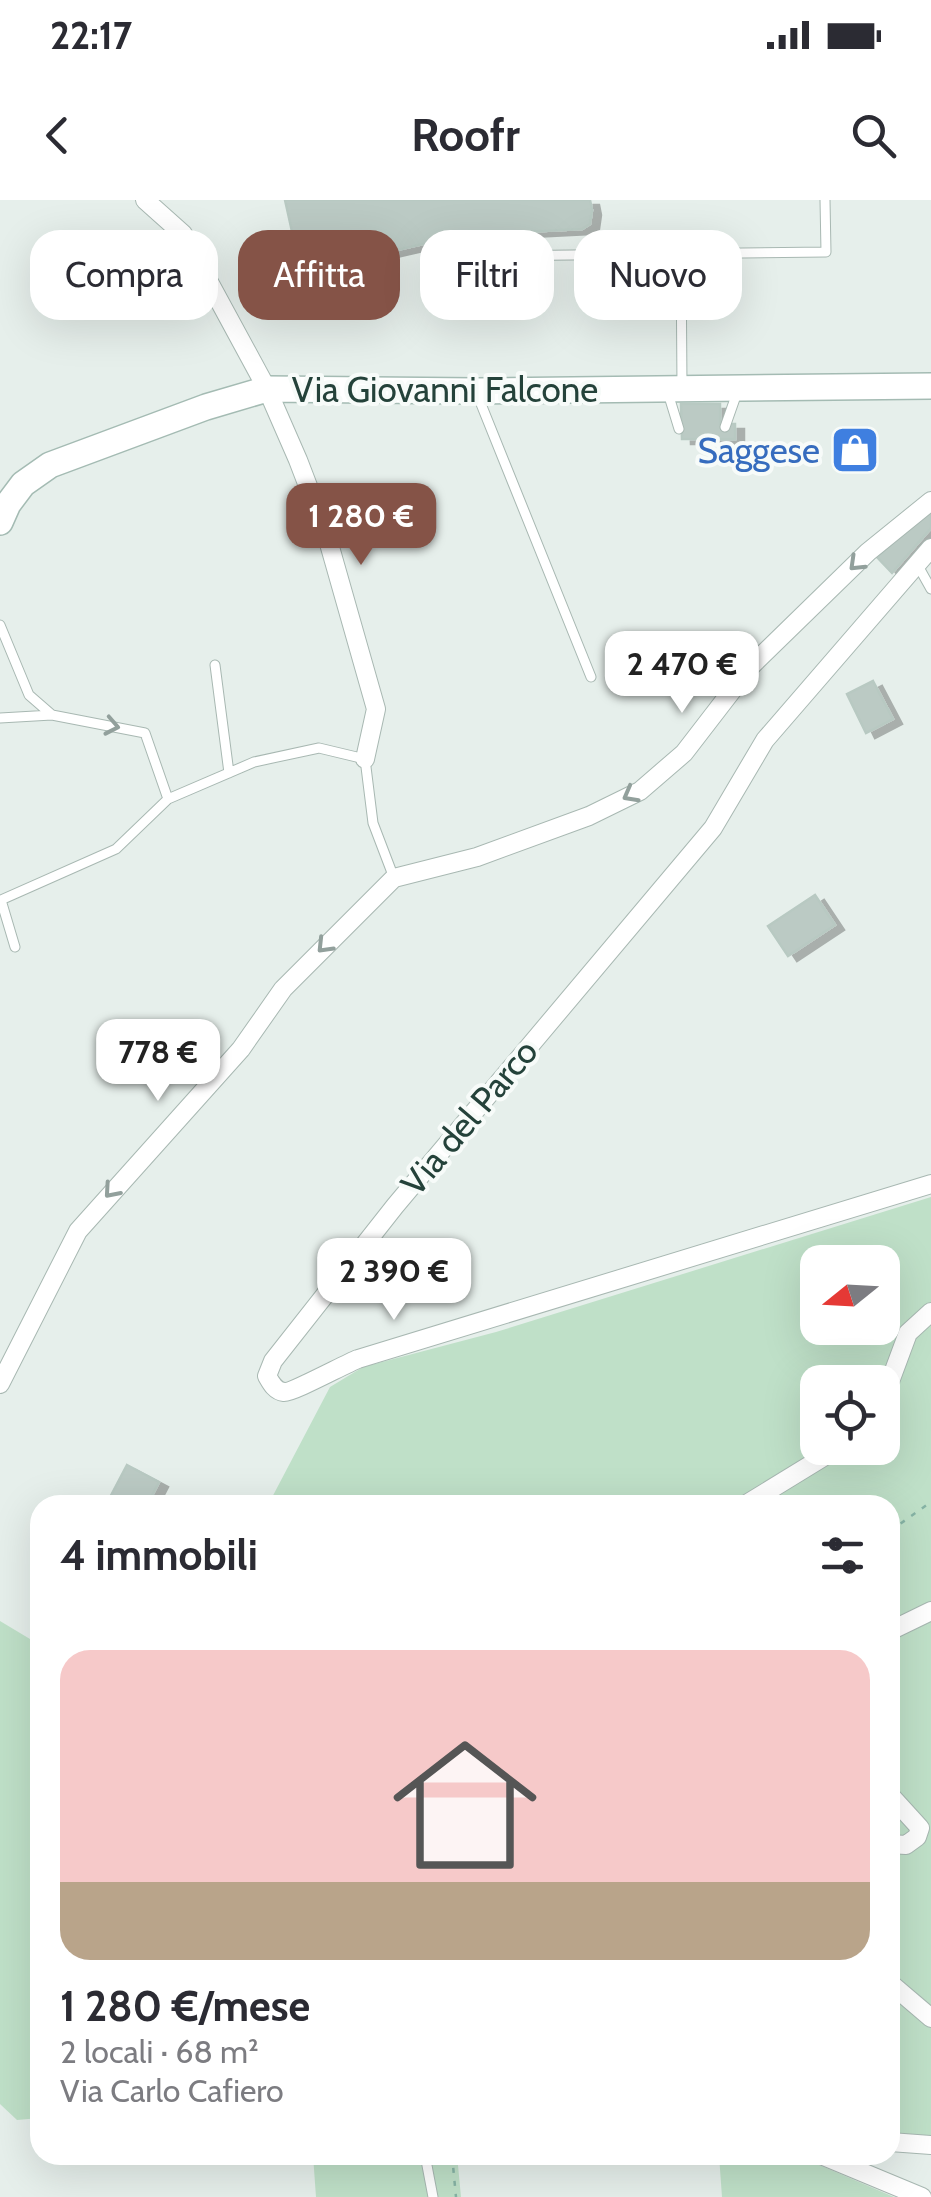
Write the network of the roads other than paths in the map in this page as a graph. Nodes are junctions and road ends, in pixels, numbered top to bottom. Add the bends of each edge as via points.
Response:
1 (144, 200) edge
2 (825, 200) edge
3 (742, 253) edge
4 (678, 320) edge
5 (931, 386) edge
6 (739, 387) junction
7 (674, 388) junction
8 (267, 389) junction
9 (476, 391) junction
10 (726, 428) dead end
11 (679, 429) dead end
12 (931, 501) edge
13 (0, 522) edge
14 (931, 548) edge
15 (918, 564) junction
16 (931, 589) edge
17 (0, 625) edge
18 (215, 666) dead end
19 (591, 677) dead end
20 (52, 714) junction
21 (0, 718) edge
22 (365, 758) junction
23 (229, 773) junction
24 (168, 798) junction
25 (394, 878) junction
26 (1, 900) edge
27 (15, 947) dead end
28 (931, 1184) edge
29 (931, 1312) edge
30 (896, 1365) edge
31 (0, 1384) edge
32 (810, 1465) edge
33 (761, 1495) edge
34 (931, 1611) edge
35 (900, 1626) edge
36 (900, 1806) edge
37 (900, 1845) edge
38 (900, 1992) edge
39 (931, 2018) edge
40 (900, 2143) edge
41 (931, 2145) edge
42 (426, 2165) edge
43 (845, 2165) edge
44 (433, 2197) edge
45 (922, 2197) edge

1 - 8 street via 182,234
2 - 3 lane via 826,252
4 - 7 lane
5 - 6 main road, Via Giovanni Falcone via 873,394
6 - 7 main road, Via Giovanni Falcone
6 - 10 lane
7 - 9 main road, Via Giovanni Falcone
7 - 11 lane
8 - 9 main road, Via Giovanni Falcone
8 - 13 main road, Via Giovanni Falcone via 50,465 23,484
8 - 22 street via 326,532 376,709
9 - 19 lane
12 -> 25 street via 751,666 684,752 640,791 478,858
14 - 15 street, Via del Parco
15 - 16 lane
15 - 28 street, Via del Parco via 765,740 713,828 395,1206 267,1376 272,1386 297,1390 358,1358
17 - 20 lane via 29,695
18 - 23 lane
20 - 21 lane
20 -> 24 lane via 145,732
22 - 23 lane via 319,748
22 - 25 lane via 372,823
23 - 24 lane
24 - 26 lane via 116,849
25 -> 31 street via 283,989 241,1049 78,1230
26 - 27 lane
29 - 30 street via 908,1333
32 - 33 street
34 - 35 street
36 - 37 street via 920,1828 917,1838
38 - 39 street
40 - 41 street
42 - 44 lane
43 - 45 street

